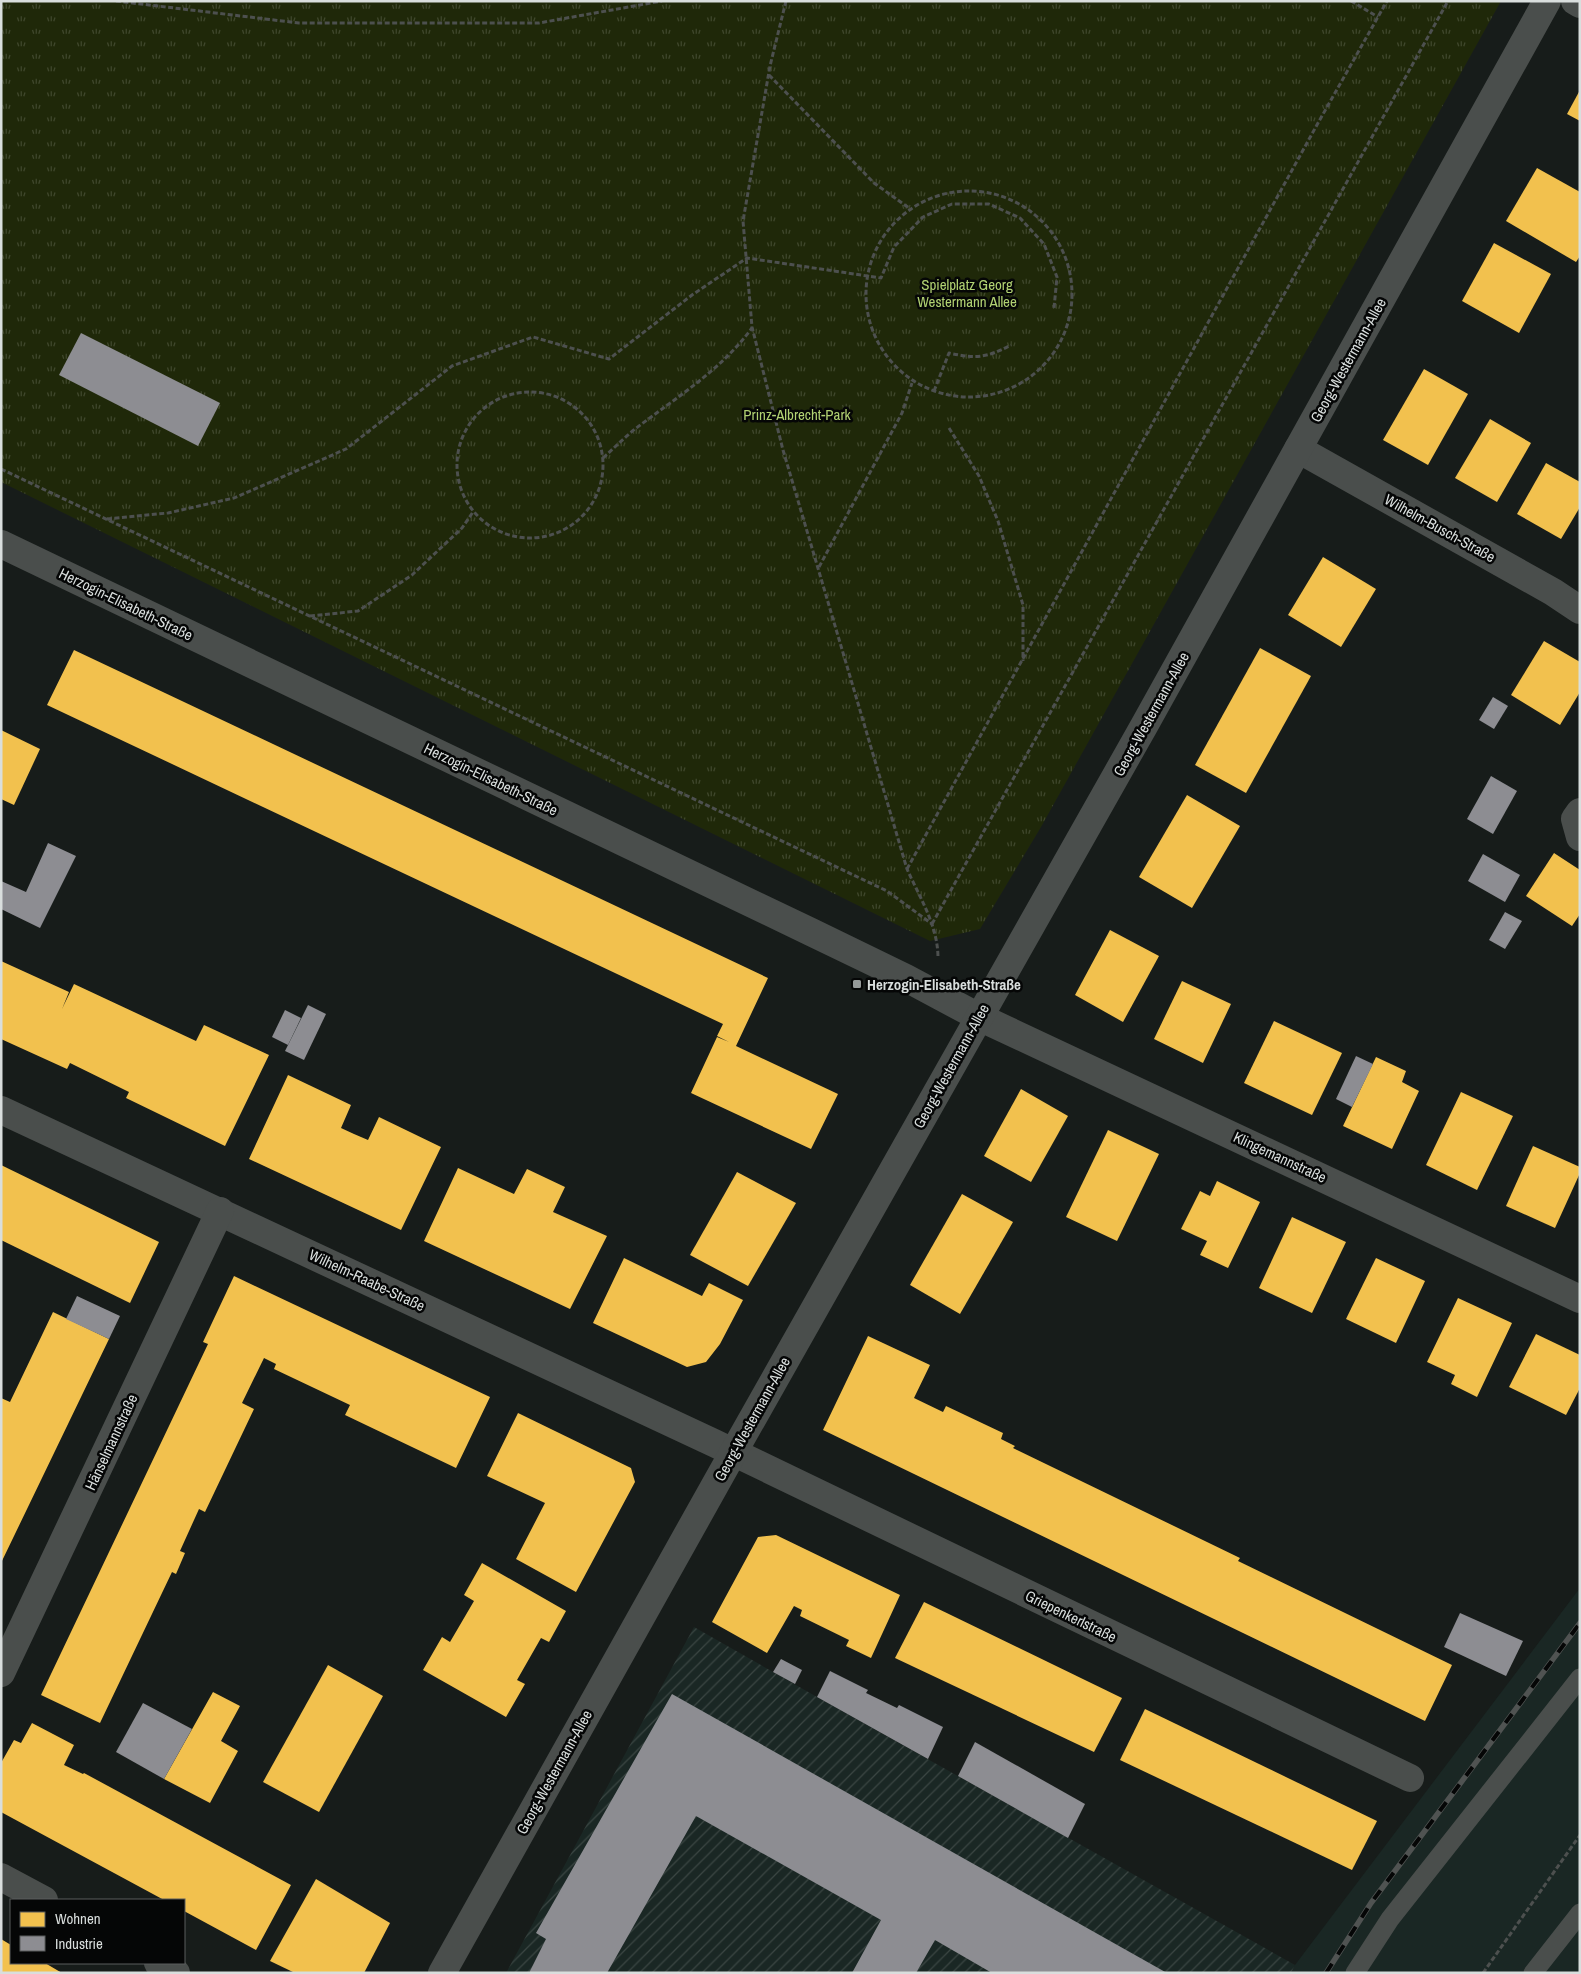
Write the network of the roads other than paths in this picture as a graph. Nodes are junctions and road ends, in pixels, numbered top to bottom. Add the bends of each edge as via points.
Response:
1 (1547, 1) edge
2 (1574, 1) edge
3 (1580, 4) edge
4 (1298, 449) junction
5 (1, 544) edge
6 (1580, 610) edge
7 (1580, 812) edge
8 (1580, 837) edge
9 (979, 1017) junction
10 (1, 1110) edge
11 (220, 1211) junction
12 (1580, 1299) edge
13 (732, 1453) junction
14 (1, 1673) edge
15 (1580, 1678) edge
16 (1410, 1778) dead end
17 (1, 1877) edge
18 (42, 1899) edge
19 (1580, 1913) edge
20 (160, 1964) edge
21 (176, 1973) edge
22 (442, 1973) edge
23 (1355, 1973) edge
24 (1533, 1973) edge

1 - 4 street, Georg-Westermann-Allee
2 - 3 street
4 - 6 street, Wilhelm-Busch-Straße
4 - 9 street, Georg-Westermann-Allee
5 - 9 street, Herzogin-Elisabeth-Straße via 906,978
7 - 8 street via 1575,819
9 - 12 street, Klingemannstraße
9 - 13 street, Georg-Westermann-Allee
10 - 11 street, Wilhelm-Raabe-Straße
11 - 13 street, Wilhelm-Raabe-Straße
11 - 14 street, Hänselmannstraße
13 - 16 street, Griepenkerlstraße
13 - 22 street, Georg-Westermann-Allee
15 - 23 lane via 1390,1919
17 - 18 street
19 - 24 lane
20 - 21 street

